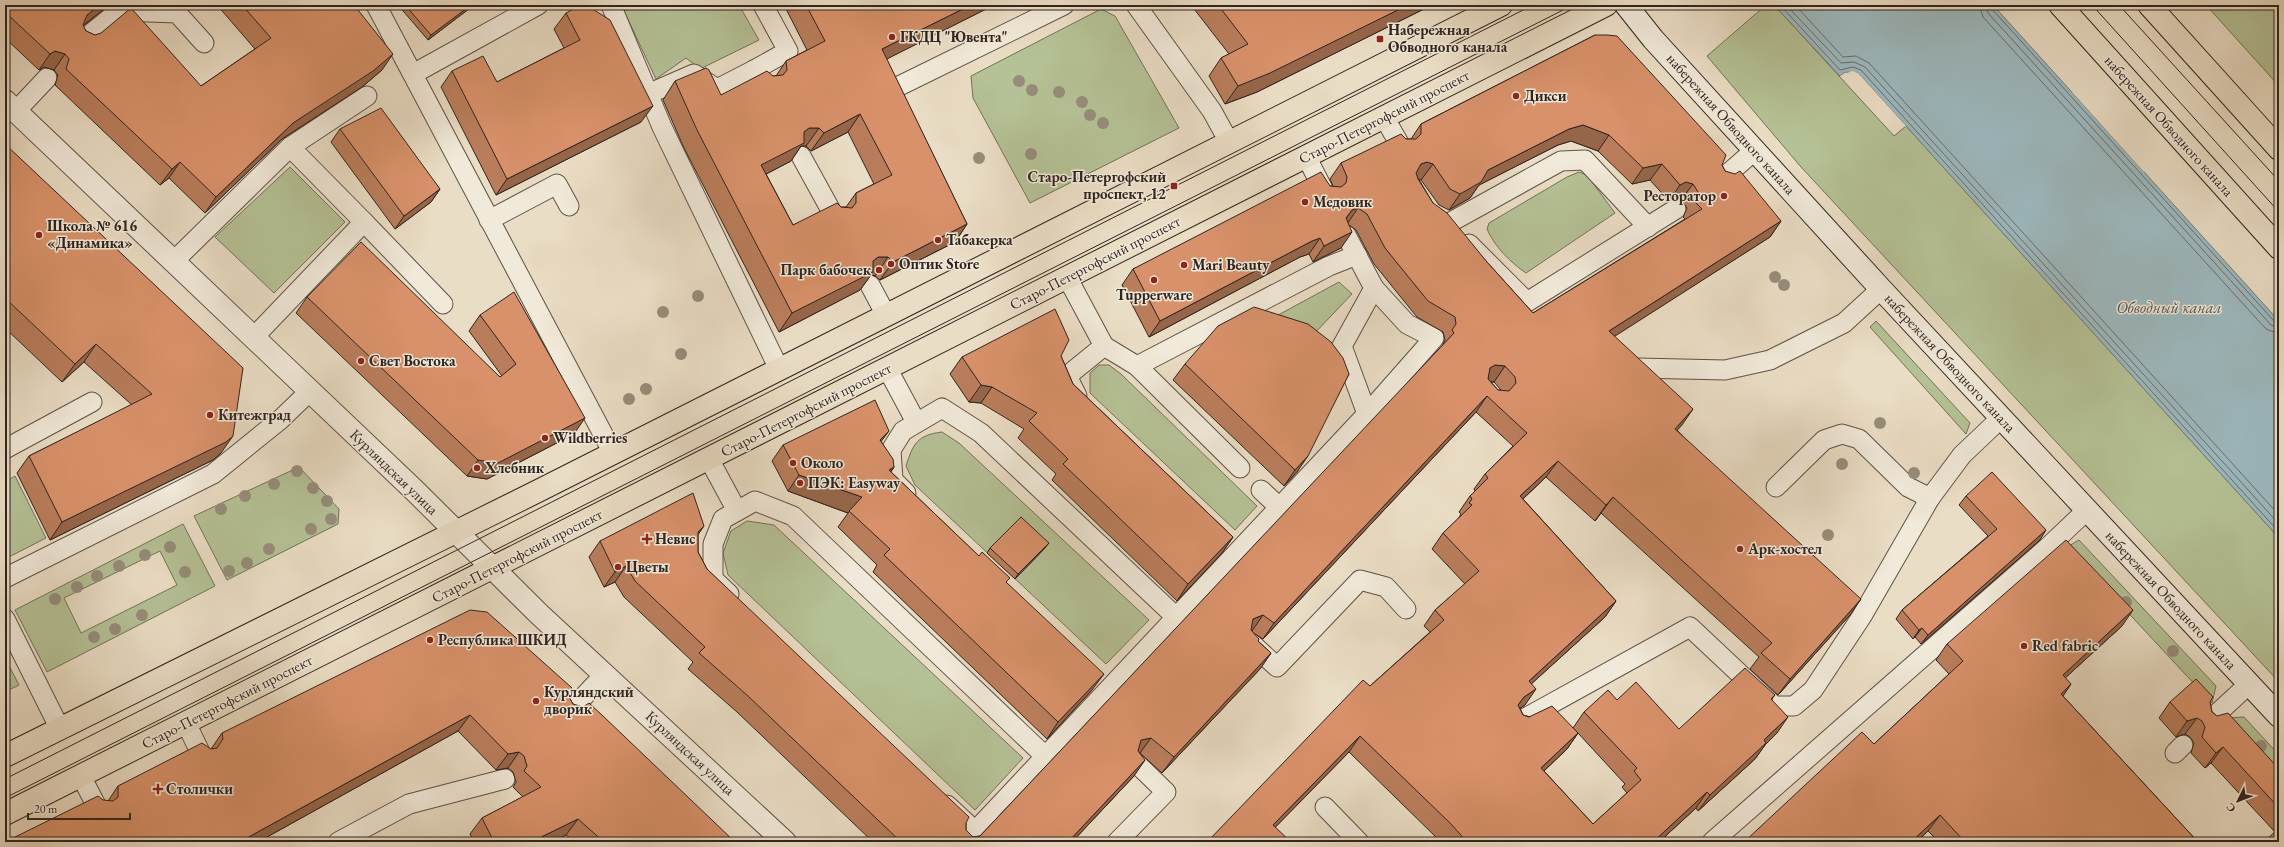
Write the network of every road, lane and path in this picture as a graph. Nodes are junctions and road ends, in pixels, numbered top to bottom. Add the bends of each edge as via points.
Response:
1 (376, 5) edge
2 (538, 5) edge
3 (610, 5) edge
4 (763, 5) edge
5 (1064, 5) edge
6 (1136, 5) edge
7 (1501, 5) edge
8 (1606, 5) edge
9 (1626, 5) edge
10 (2060, 5) edge
11 (2149, 5) edge
12 (83, 40) edge
13 (204, 43) dead end
14 (413, 74) junction
15 (47, 78) edge
16 (895, 88) edge
17 (648, 94) junction
18 (367, 96) edge
19 (10, 106) edge
20 (1384, 116) junction
21 (1229, 142) junction
22 (1400, 145) edge
23 (290, 147) junction
24 (2279, 149) edge
25 (1755, 150) junction
26 (801, 156) edge
27 (1306, 156) junction
28 (1722, 179) edge
29 (1325, 193) edge
30 (570, 206) dead end
31 (1676, 208) edge
32 (1431, 212) edge
33 (834, 216) edge
34 (489, 220) junction
35 (364, 222) junction
36 (1448, 223) junction
37 (1648, 227) junction
38 (1346, 235) edge
39 (2279, 248) edge
40 (1357, 256) junction
41 (174, 262) junction
42 (1067, 277) junction
43 (870, 285) edge
44 (1374, 288) junction
45 (1881, 289) junction
46 (443, 304) dead end
47 (886, 316) junction
48 (254, 337) junction
49 (1104, 346) junction
50 (1137, 366) junction
51 (887, 368) junction
52 (1638, 368) edge
53 (779, 370) junction
54 (310, 391) junction
55 (92, 402) dead end
56 (1086, 407) edge
57 (1367, 414) junction
58 (2001, 418) junction
59 (916, 422) junction
60 (5, 449) edge
61 (612, 454) junction
62 (709, 459) junction
63 (1240, 468) dead end
64 (1776, 487) dead end
65 (1261, 490) dead end
66 (1930, 498) junction
67 (920, 506) edge
68 (1279, 507) junction
69 (2087, 510) junction
70 (737, 511) junction
71 (455, 532) junction
72 (492, 569) junction
73 (5, 578) edge
74 (741, 606) edge
75 (1406, 609) dead end
76 (1176, 617) junction
77 (5, 619) edge
78 (1250, 642) edge
79 (1098, 672) edge
80 (605, 674) junction
81 (2249, 684) junction
82 (1112, 685) junction
83 (569, 712) edge
84 (2279, 716) edge
85 (2209, 721) edge
86 (1518, 722) edge
87 (186, 723) junction
88 (60, 728) junction
89 (200, 754) edge
90 (5, 756) edge
91 (1045, 756) junction
92 (1137, 764) edge
93 (81, 776) junction
94 (505, 779) edge
95 (935, 794) edge
96 (97, 807) edge
97 (1325, 808) dead end
98 (5, 814) edge
99 (970, 836) edge
100 (338, 842) edge
101 (785, 842) edge
102 (1117, 842) edge
103 (1360, 842) edge
104 (1712, 842) edge

1 - 14 lane
2 - 14 lane
3 - 17 lane
4 - 17 lane via 788,51 759,77 717,89 694,74
5 - 16 lane
6 - 21 lane via 1212,111
7 - 21 main road
8 - 20 main road, Старо-Петергофский проспект
9 - 25 street, набережная Обводного канала via 1653,39
10 - 39 main road, набережная Обводного канала
11 - 24 main road
12 - 13 lane via 119,11 177,13
14 - 34 lane
15 - 19 lane
17 - 53 lane
18 - 23 lane
19 - 41 street, Курляндская улица
20 - 22 lane
20 - 27 main road, Старо-Петергофский проспект
21 - 47 main road
23 - 35 lane
23 - 41 lane
25 - 28 lane
25 - 45 street, набережная Обводного канала
26 - 33 lane
27 - 29 lane
27 - 42 main road, Старо-Петергофский проспект
30 - 34 lane via 557,184
31 - 37 lane
32 - 36 lane
34 - 61 lane
35 - 46 lane
35 - 48 lane
36 - 37 lane via 1561,161 1585,160
36 - 37 lane via 1527,302
38 - 40 lane
40 - 44 lane
40 - 50 lane via 1329,266
41 - 48 street, Курляндская улица
42 - 49 lane
42 - 51 main road, Старо-Петергофский проспект
43 - 47 lane
44 - 57 lane via 1342,346
44 - 57 lane via 1407,324 1434,338
45 - 52 lane via 1844,323 1770,360 1724,370
45 - 58 street, набережная Обводного канала
47 - 53 main road
48 - 54 street, Курляндская улица
49 - 50 lane
49 - 56 lane via 1067,376 1080,402
50 - 63 lane
51 - 59 lane
51 - 62 main road, Старо-Петергофский проспект
53 - 61 main road
54 - 71 street, Курляндская улица
54 - 73 lane via 213,474
55 - 60 lane
57 - 68 lane
58 - 66 lane via 1962,455
58 - 69 street, набережная Обводного канала
59 - 67 lane via 903,431 891,450 893,480
59 - 76 lane via 942,408 981,433
61 - 71 main road
62 - 70 lane
62 - 72 main road, Старо-Петергофский проспект
64 - 66 lane via 1824,440 1842,434 1859,439 1908,487
65 - 68 lane
66 - 86 lane via 1862,616 1813,690 1794,706 1774,706 1690,627
68 - 76 lane via 1232,546 1202,597
69 - 81 street, набережная Обводного канала
69 - 104 lane
70 - 74 lane via 723,519 713,544 713,579
70 - 91 lane via 755,501 793,516
71 - 72 street, Курляндская улица
71 - 88 main road
72 - 80 street, Курляндская улица
72 - 87 main road, Старо-Петергофский проспект
75 - 78 lane via 1386,588 1360,580 1277,667
76 - 82 lane
77 - 88 lane
79 - 82 lane
80 - 83 lane
80 - 101 street, Курляндская улица
81 - 84 street, набережная Обводного канала
81 - 85 lane
82 - 91 lane via 1088,719
87 - 89 lane
87 - 93 main road, Старо-Петергофский проспект
88 - 90 main road
91 - 99 lane
92 - 102 lane via 1166,792
93 - 96 lane
93 - 98 main road, Старо-Петергофский проспект
94 - 100 lane via 409,804
95 - 99 lane
97 - 103 lane

